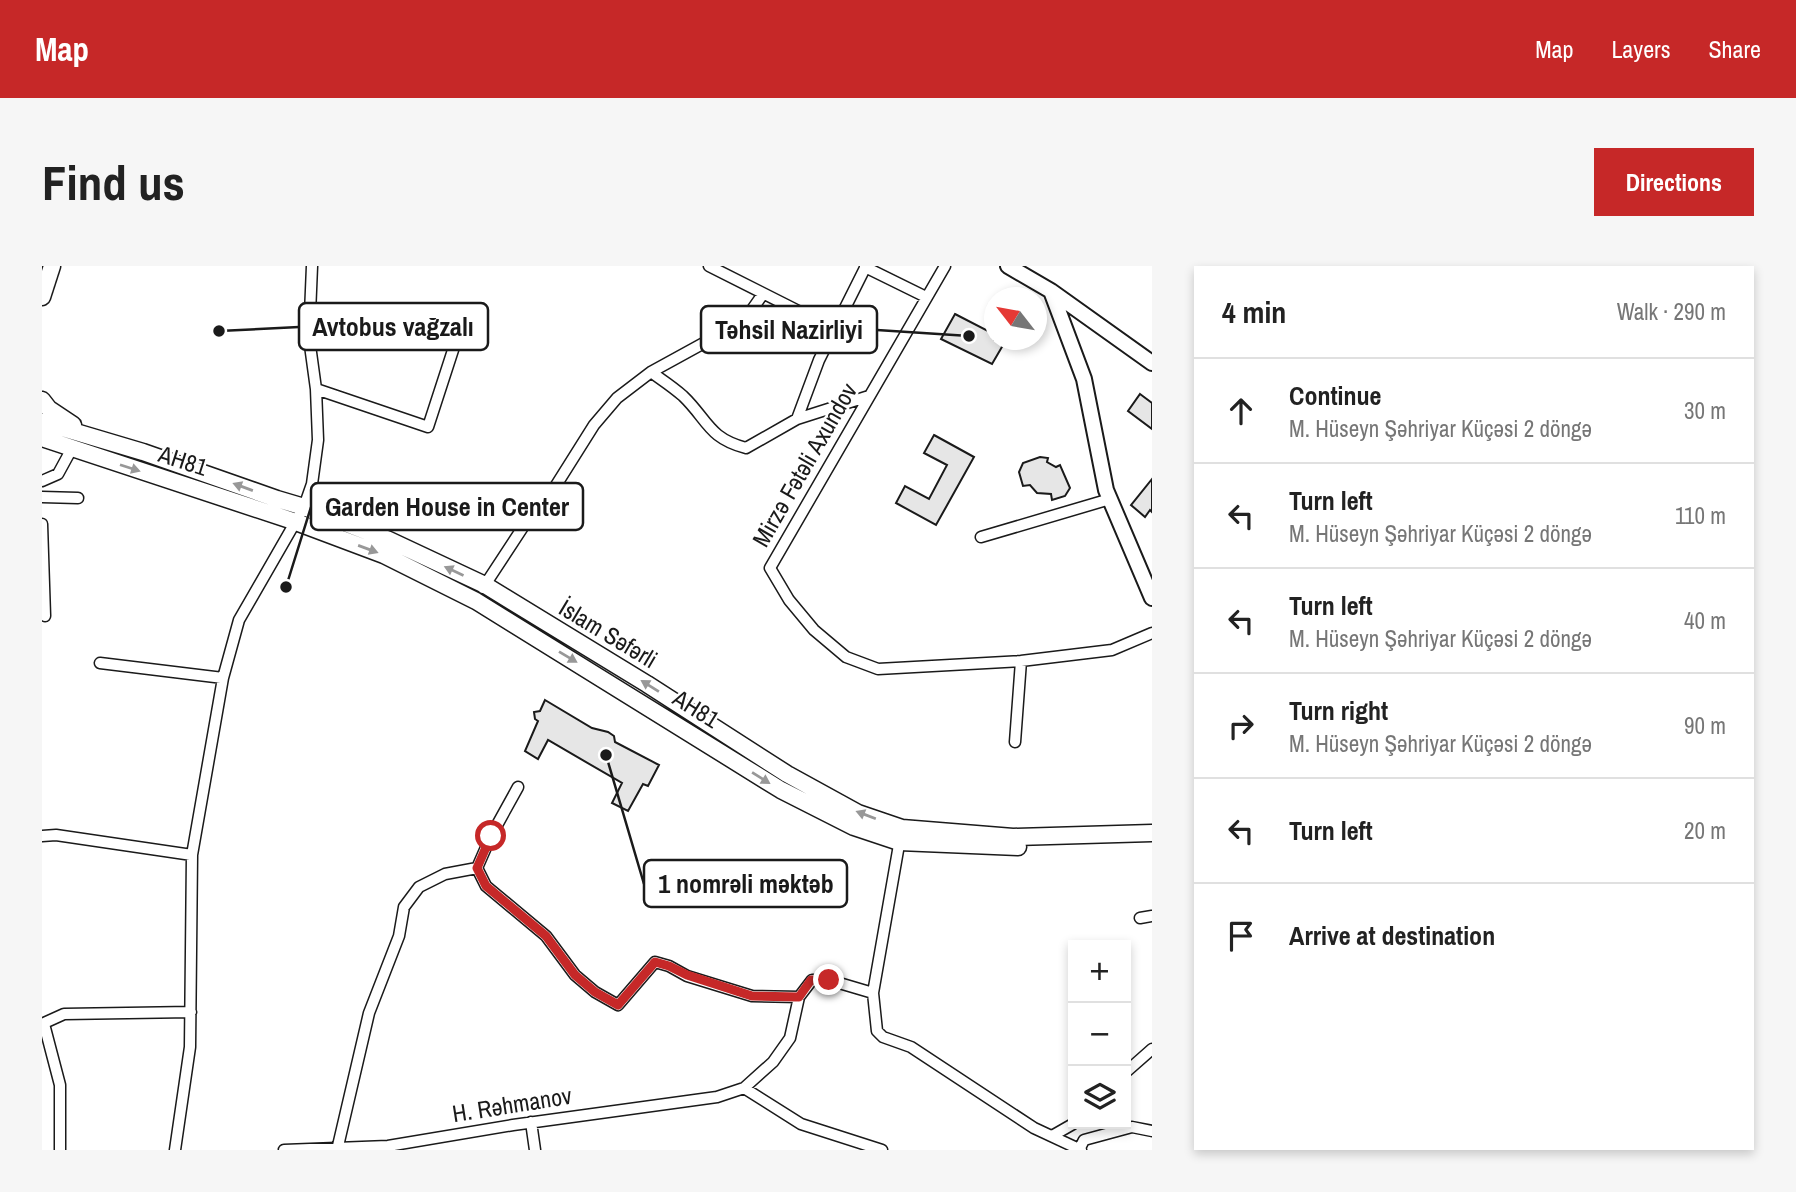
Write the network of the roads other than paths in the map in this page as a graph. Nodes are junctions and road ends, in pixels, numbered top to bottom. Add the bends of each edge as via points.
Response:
1 (52, 266) edge
2 (312, 266) edge
3 (709, 266) edge
4 (865, 266) edge
5 (945, 266) edge
6 (1010, 266) edge
7 (727, 270) edge
8 (1051, 291) junction
9 (763, 294) junction
10 (42, 297) edge
11 (926, 298) junction
12 (834, 329) junction
13 (454, 347) dead end
14 (1152, 363) edge
15 (652, 372) junction
16 (316, 389) junction
17 (869, 396) junction
18 (42, 400) edge
19 (797, 419) junction
20 (42, 422) edge
21 (42, 438) edge
22 (97, 438) junction
23 (42, 451) edge
24 (70, 452) junction
25 (87, 454) junction
26 (42, 481) edge
27 (42, 497) edge
28 (78, 498) dead end
29 (1110, 499) junction
30 (304, 506) junction
31 (296, 522) junction
32 (42, 524) edge
33 (981, 537) dead end
34 (485, 585) junction
35 (1152, 598) edge
36 (476, 601) junction
37 (45, 616) dead end
38 (1152, 633) edge
39 (1021, 661) junction
40 (100, 663) dead end
41 (223, 678) junction
42 (1015, 743) dead end
43 (518, 787) dead end
44 (1152, 833) edge
45 (901, 835) junction
46 (42, 836) edge
47 (1152, 844) edge
48 (192, 855) junction
49 (477, 868) junction
50 (1152, 916) edge
51 (1140, 918) dead end
52 (873, 993) junction
53 (799, 997) junction
54 (191, 1012) junction
55 (43, 1024) edge
56 (1152, 1049) edge
57 (1131, 1068) edge
58 (744, 1088) junction
59 (531, 1122) junction
60 (1068, 1127) edge
61 (1152, 1131) edge
62 (1052, 1136) junction
63 (426, 1145) edge
64 (338, 1146) junction
65 (351, 1148) edge
66 (60, 1150) edge
67 (175, 1150) edge
68 (284, 1150) edge
69 (535, 1150) edge
70 (883, 1150) edge
71 (1080, 1150) edge

1 - 10 main road
2 - 16 street via 309,338
3 - 7 street
4 - 11 street
4 - 12 street
5 - 11 street, Mirzə Fətəli Axundov
6 - 8 main road
7 - 9 street
8 - 14 main road
8 - 29 main road via 1084,379
9 - 12 street
9 - 15 street via 744,321
11 - 17 street, Mirzə Fətəli Axundov
12 - 19 street
13 - 16 street via 428,427
15 - 19 street via 683,396 716,436 732,444 746,448
15 - 34 street via 617,398 594,425
16 - 30 street via 318,440
17 - 19 street
17 - 39 street, Mirzə Fətəli Axundov via 770,568 814,630 846,657 878,669
18 - 22 main road via 64,421
20 - 22 main road, İslam Səfərli
21 - 25 main road, AH81
30 -> 22 main road, İslam Səfərli
23 - 24 main road
24 - 25 main road
24 - 26 street via 58,474
25 -> 31 main road, AH81
27 - 28 street
29 - 33 street
29 - 35 main road
30 - 31 street
34 -> 30 main road, İslam Səfərli
31 -> 36 main road, AH81 via 384,555
31 - 41 street via 239,620
32 - 37 street
34 - 36 street
45 -> 34 main road, İslam Səfərli via 787,774
36 -> 45 main road, AH81 via 781,790 854,827
38 - 39 street, Mirzə Fətəli Axundov via 1112,650
39 - 42 street
40 - 41 street
41 - 48 street
43 - 49 street
44 - 45 main road, İslam Səfərli
45 - 47 main road, AH81 via 1016,847
45 - 52 street
46 - 48 street
48 - 54 street
49 - 53 street via 486,886 546,936 575,975 618,1005 655,962 752,996
49 - 64 street via 445,874 419,887 404,906 399,936 369,1013
50 - 51 street
52 - 53 street via 829,980 811,980
52 - 62 street via 877,1031 883,1037 911,1047
53 - 58 street via 790,1038 773,1062
54 - 55 street via 64,1014
54 - 67 street
55 - 66 street via 60,1085
56 - 57 street
58 - 59 street, H. Rəhmanov via 717,1097
58 - 70 street via 801,1124
59 - 63 street, H. Rəhmanov
59 - 69 street
60 - 62 street
61 - 71 street via 1132,1127 1084,1140
62 - 71 street
63 - 65 street, H. Rəhmanov
64 - 65 street, H. Rəhmanov
64 - 68 street, H. Rəhmanov

